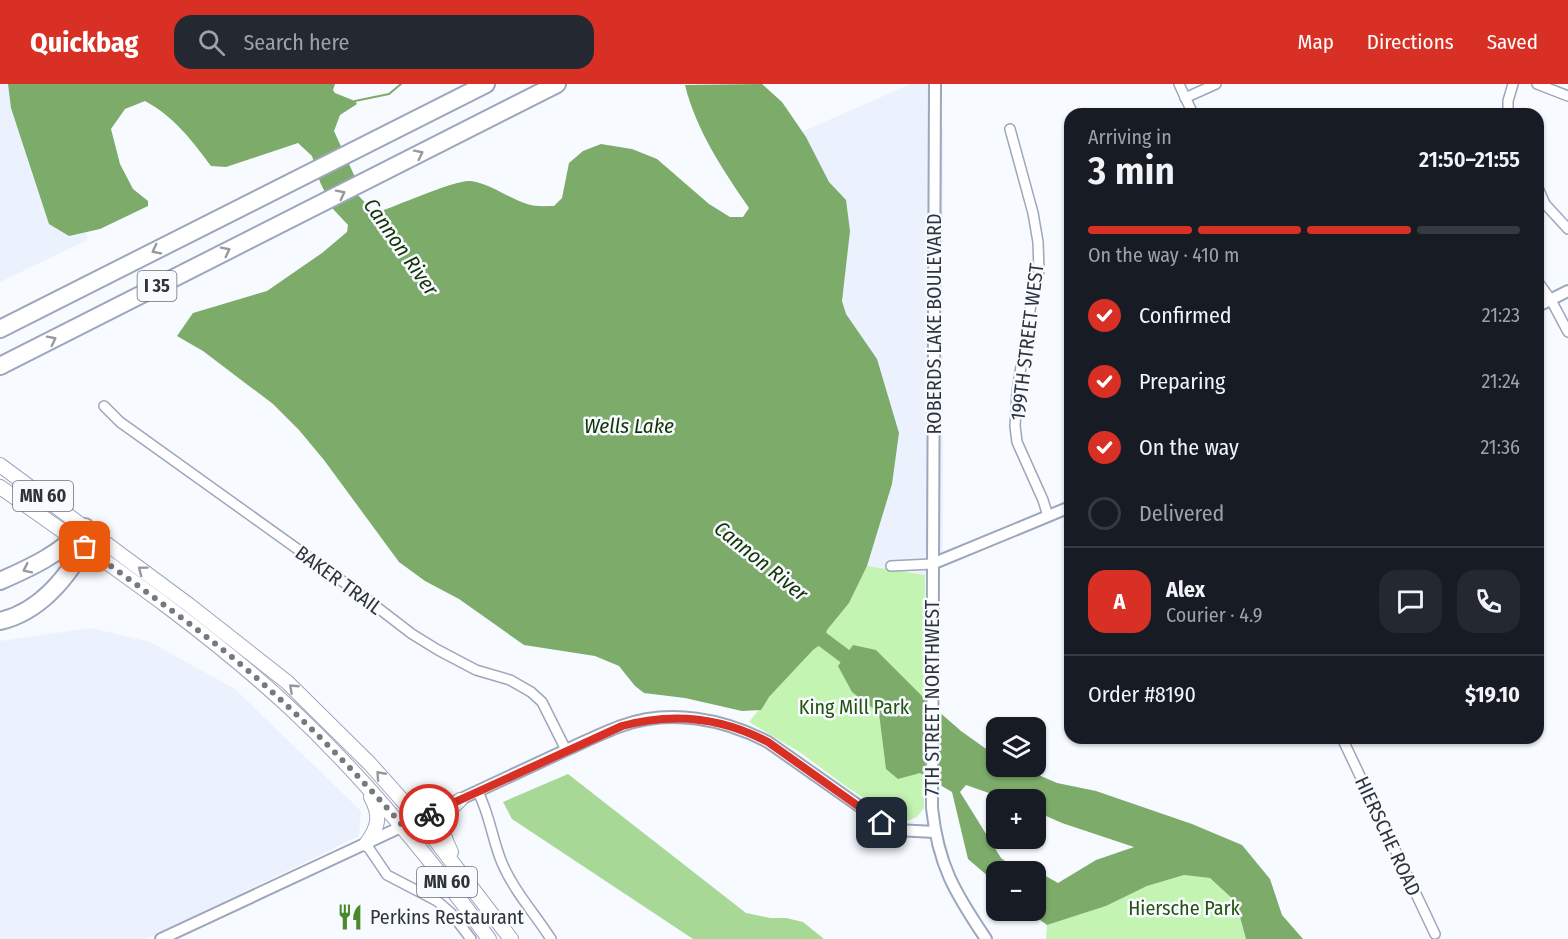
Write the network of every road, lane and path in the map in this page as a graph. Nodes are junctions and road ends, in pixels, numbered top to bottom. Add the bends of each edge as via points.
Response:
1 (486, 84) edge
2 (557, 84) edge
3 (935, 84) edge
4 (1179, 84) edge
5 (1216, 84) edge
6 (1513, 84) edge
7 (1537, 84) edge
8 (1568, 96) edge
9 (1185, 98) junction
10 (1190, 108) edge
11 (1508, 108) edge
12 (1010, 129) dead end
13 (1544, 198) edge
14 (1568, 229) edge
15 (1544, 290) edge
16 (1568, 291) edge
17 (1551, 300) junction
18 (1544, 303) edge
19 (0, 329) edge
20 (1568, 332) edge
21 (0, 366) edge
22 (104, 406) dead end
23 (0, 465) edge
24 (0, 487) edge
25 (1064, 509) edge
26 (1048, 516) junction
27 (84, 537) junction
28 (932, 564) junction
29 (891, 566) dead end
30 (0, 581) edge
31 (0, 621) edge
32 (1345, 744) edge
33 (566, 750) junction
34 (361, 780) junction
35 (478, 792) junction
36 (460, 800) junction
37 (419, 819) junction
38 (403, 826) junction
39 (935, 832) junction
40 (366, 844) junction
41 (465, 878) junction
42 (1435, 934) dead end
43 (161, 939) edge
44 (471, 939) edge
45 (489, 939) edge
46 (511, 939) edge
47 (550, 939) edge
48 (986, 939) edge

1 -> 19 highway, I 35
21 -> 2 highway, I 35
3 - 28 street, ROBERDS LAKE BOULEVARD
4 - 9 street
5 - 9 street
6 - 11 street
7 - 8 street
9 - 10 street
12 - 26 street, 199TH STREET WEST via 1033,213 1039,271 1017,392 1015,426 1017,442
13 - 14 street
15 - 17 street
16 - 17 street
17 - 18 street
17 - 20 street
22 - 33 street, BAKER TRAIL via 120,422 412,634 476,670 510,680 531,692 542,702
23 - 27 main road, MN 60
24 - 27 main road, MN 60
25 - 26 street
26 - 28 street
27 -> 30 highway
27 - 31 highway via 69,572 44,597
27 - 34 main road, MN 60 via 289,707
37 -> 27 main road, MN 60 via 336,728 270,667
28 - 29 street
28 - 39 street, 7TH STREET NORTHWEST
32 - 42 street, HIERSCHE ROAD
33 - 35 street
33 - 39 street via 644,720 706,720 748,731 768,742 889,827
34 - 38 main road, MN 60
34 - 40 main road via 379,815
35 - 36 street
35 - 47 street via 507,873
36 - 37 street
36 - 41 main road via 445,815 442,826
37 - 38 street
37 - 41 main road, MN 60
38 - 40 street
38 - 45 main road, MN 60
39 - 48 street, 7TH STREET NORTHWEST via 957,896
40 - 43 street
40 - 44 street via 387,875 437,901
41 - 46 main road, MN 60

